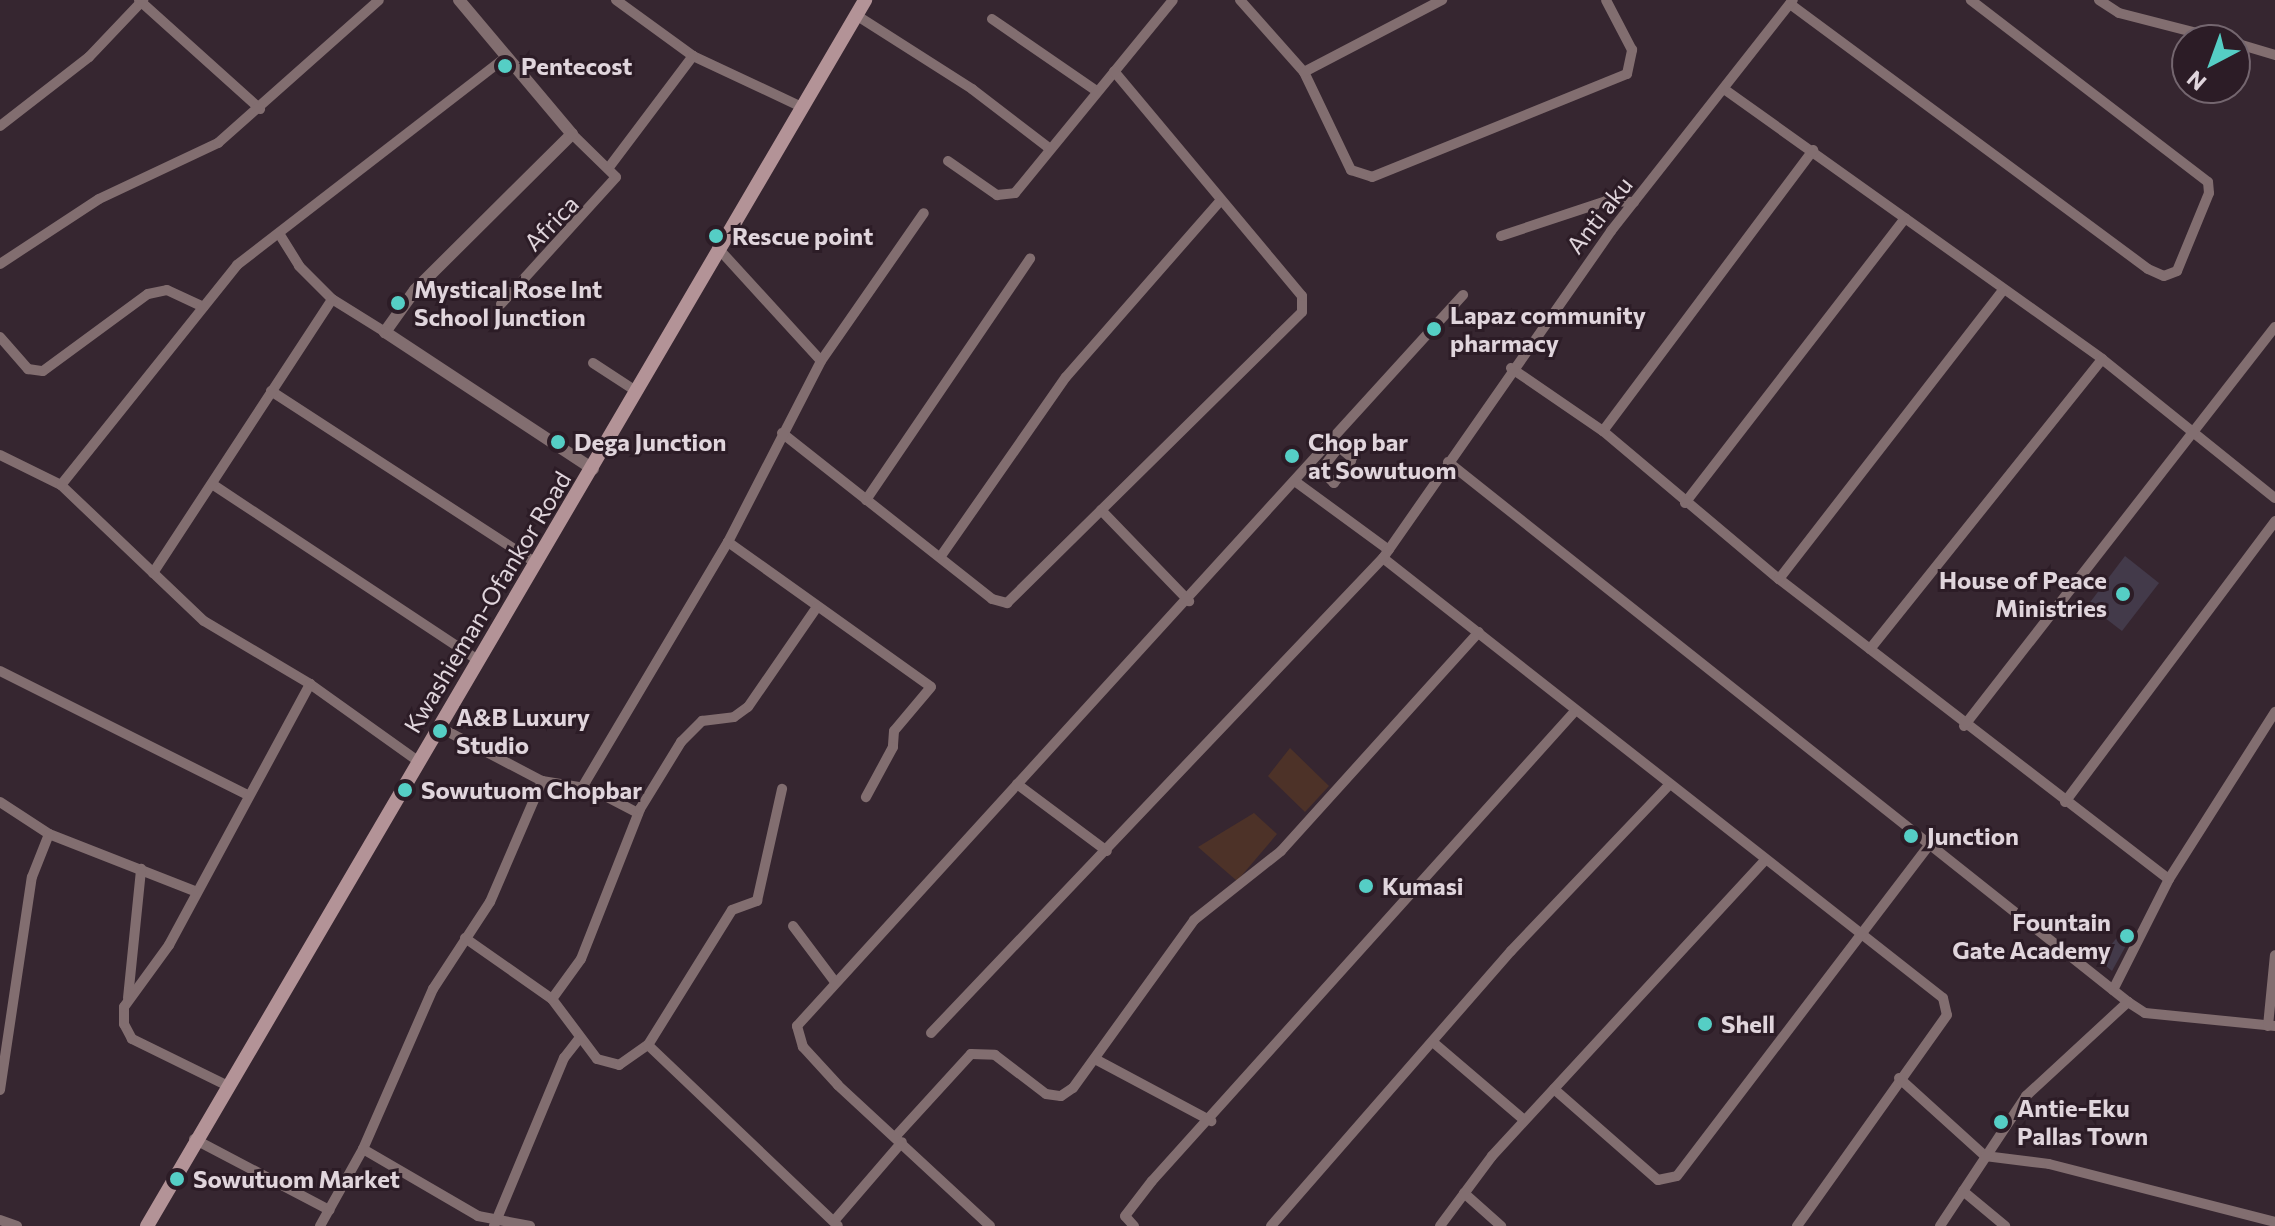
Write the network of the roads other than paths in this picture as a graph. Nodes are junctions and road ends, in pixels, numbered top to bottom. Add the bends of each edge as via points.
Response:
1 (379, 0) edge
2 (459, 0) edge
3 (616, 0) edge
4 (865, 0) edge
5 (1173, 0) edge
6 (1240, 0) edge
7 (1442, 0) edge
8 (1606, 0) edge
9 (1971, 0) edge
10 (2099, 0) edge
11 (141, 1) edge
12 (1792, 2) edge
13 (856, 15) junction
14 (992, 19) dead end
15 (2171, 26) edge
16 (2251, 48) edge
17 (2275, 55) edge
18 (693, 56) junction
19 (504, 59) junction
20 (1114, 71) junction
21 (1304, 72) junction
22 (1724, 89) junction
23 (1095, 90) junction
24 (802, 107) junction
25 (260, 109) junction
26 (0, 126) edge
27 (572, 134) junction
28 (1049, 148) junction
29 (1813, 150) junction
30 (948, 161) dead end
31 (610, 166) junction
32 (1219, 202) junction
33 (1634, 202) junction
34 (924, 213) dead end
35 (1905, 218) junction
36 (280, 235) junction
37 (1501, 236) dead end
38 (717, 247) junction
39 (1030, 259) dead end
40 (0, 264) edge
41 (2002, 292) junction
42 (1463, 295) dead end
43 (332, 299) junction
44 (501, 304) dead end
45 (203, 307) junction
46 (2275, 327) edge
47 (385, 332) junction
48 (0, 337) edge
49 (2102, 359) junction
50 (821, 361) junction
51 (593, 363) dead end
52 (1511, 368) junction
53 (271, 391) junction
54 (636, 391) junction
55 (1603, 431) junction
56 (782, 433) junction
57 (2195, 433) junction
58 (2, 459) edge
59 (1448, 462) junction
60 (593, 469) junction
61 (1296, 482) junction
62 (212, 484) junction
63 (61, 485) junction
64 (2275, 498) edge
65 (866, 500) junction
66 (1685, 503) junction
67 (1101, 510) junction
68 (2275, 521) edge
69 (728, 542) junction
70 (1386, 554) junction
71 (941, 556) junction
72 (537, 564) junction
73 (153, 573) junction
74 (1779, 579) junction
75 (1189, 601) junction
76 (817, 607) junction
77 (1479, 632) junction
78 (1870, 649) junction
79 (479, 661) junction
80 (0, 671) edge
81 (310, 684) junction
82 (1575, 711) junction
83 (2275, 712) edge
84 (1964, 726) junction
85 (439, 727) junction
86 (418, 761) junction
87 (542, 781) junction
88 (1017, 784) junction
89 (583, 786) junction
90 (1668, 786) junction
91 (782, 789) dead end
92 (246, 794) junction
93 (866, 797) dead end
94 (0, 802) edge
95 (2065, 802) junction
96 (638, 813) junction
97 (49, 834) junction
98 (1931, 843) junction
99 (1107, 851) junction
100 (1765, 860) junction
101 (141, 869) junction
102 (2169, 879) junction
103 (197, 892) junction
104 (793, 926) dead end
105 (1861, 934) junction
106 (465, 938) junction
107 (2275, 955) edge
108 (835, 982) junction
109 (2113, 990) junction
110 (128, 999) junction
111 (552, 999) junction
112 (2128, 1002) junction
113 (2271, 1026) edge
114 (931, 1033) dead end
115 (578, 1040) junction
116 (1434, 1043) junction
117 (648, 1045) junction
118 (1095, 1059) junction
119 (1899, 1078) junction
120 (226, 1085) junction
121 (1554, 1089) junction
122 (0, 1090) edge
123 (1524, 1120) junction
124 (1211, 1121) junction
125 (194, 1139) junction
126 (899, 1139) junction
127 (363, 1149) junction
128 (1985, 1156) junction
129 (1963, 1191) junction
130 (1464, 1193) junction
131 (329, 1210) junction
132 (0, 1220) edge
133 (2275, 1222) edge
134 (495, 1223) edge
135 (836, 1224) edge
136 (17, 1226) edge
137 (147, 1226) edge
138 (320, 1226) edge
139 (530, 1226) edge
140 (990, 1226) edge
141 (1134, 1226) edge
142 (1271, 1226) edge
143 (1440, 1226) edge
144 (1501, 1226) edge
145 (1797, 1226) edge
146 (1940, 1226) edge
147 (2005, 1226) edge

1 - 25 street
2 - 19 street
3 - 18 street
4 - 13 main road, Kwashieman-Ofankor Road
5 - 20 street
6 - 21 street
7 - 21 street
8 - 21 street via 1632,50 1627,74 1372,177 1351,170
9 - 12 street via 2208,182 2209,193 2177,271 2164,276 2148,269
10 - 15 street via 2119,13
11 - 25 street
11 - 26 street via 89,57
12 - 22 street, Anti aku
13 - 24 main road, Kwashieman-Ofankor Road
13 - 28 street via 972,89
14 - 23 street
16 - 17 street
18 - 24 street
18 - 31 street
19 - 27 street
19 - 36 street
20 - 23 street
20 - 32 street
22 - 29 street
22 - 33 street, Anti aku
23 - 28 street
24 - 38 main road, Kwashieman-Ofankor Road
25 - 40 street via 200,155 99,199
27 - 31 street
27 - 47 street via 415,290
28 - 30 street via 1015,193 1006,196
29 - 35 street
29 - 55 street
31 - 44 street, Africa via 616,177 611,189
32 - 67 street via 1302,296 1304,308
32 - 71 street via 1066,377
33 - 37 street via 1606,201
33 - 52 street, Anti aku
34 - 50 street
35 - 41 street
35 - 66 street
36 - 43 street via 299,266
36 - 45 street via 237,265
38 - 50 street
38 - 54 main road, Kwashieman-Ofankor Road
39 - 65 street
41 - 49 street
41 - 74 street
42 - 61 street
43 - 47 street
43 - 53 street
45 - 48 street via 167,290 148,294 43,371 28,369
45 - 63 street
46 - 57 street
47 - 60 street
49 - 57 street
49 - 78 street
50 - 56 street
51 - 54 street
52 - 55 street
52 - 59 street, Anti aku
53 - 62 street
53 - 72 street
54 - 60 main road, Kwashieman-Ofankor Road
55 - 66 street
56 - 65 street
56 - 69 street
57 - 64 street
57 - 84 street
58 - 63 street
59 - 70 street, Anti aku
59 - 98 street
60 - 72 main road, Kwashieman-Ofankor Road
61 - 70 street
61 - 75 street
62 - 73 street
62 - 79 street
63 - 73 street
65 - 71 street
66 - 74 street
67 - 71 street via 1007,603 992,599
67 - 75 street
68 - 95 street
69 - 76 street
69 - 89 street
70 - 77 street
70 - 99 street, Anti aku
72 - 79 main road, Kwashieman-Ofankor Road
73 - 81 street via 204,621
74 - 78 street
75 - 88 street
76 - 93 street via 931,687 894,731 893,747
76 - 96 street via 748,707 734,717 702,721 688,734
77 - 82 street
77 - 118 street via 1281,851 1194,920
78 - 84 street
79 - 85 main road, Kwashieman-Ofankor Road
80 - 92 street
81 - 86 street
81 - 92 street
82 - 90 street
82 - 124 street
83 - 102 street
84 - 95 street
85 - 86 main road, Kwashieman-Ofankor Road
85 - 87 street
86 - 120 main road, Kwashieman-Ofankor Road
87 - 89 street
87 - 106 street via 490,902
88 - 99 street
88 - 108 street
89 - 96 street
90 - 100 street
90 - 116 street via 1511,951
91 - 117 street via 757,901 732,910
92 - 103 street
94 - 97 street
95 - 102 street
96 - 111 street via 599,923
97 - 101 street
97 - 122 street via 32,877
98 - 105 street
98 - 109 street
99 - 114 street, Anti aku
100 - 105 street
100 - 121 street
101 - 103 street
101 - 110 street
102 - 109 street
103 - 110 street via 169,945
104 - 108 street
105 - 119 street via 1948,1006
105 - 121 street via 1669,1181 1658,1180
106 - 111 street
106 - 127 street via 433,989
107 - 113 street
108 - 126 street via 797,1026 798,1039 838,1085
109 - 112 street
110 - 120 street via 124,1024 140,1044
111 - 115 street
112 - 113 street via 2145,1013
112 - 128 street via 2052,1068
115 - 117 street via 614,1066
115 - 134 street via 564,1058
116 - 123 street
116 - 142 street
117 - 135 street
118 - 124 street
118 - 126 street via 1061,1096 1046,1094 995,1055 971,1054
119 - 128 street
119 - 145 street
120 - 125 main road, Kwashieman-Ofankor Road
121 - 123 street
123 - 130 street
124 - 141 street via 1125,1216
125 - 131 street
125 - 137 main road, Kwashieman-Ofankor Road
126 - 135 street
126 - 140 street
127 - 131 street
127 - 134 street
128 - 129 street
128 - 133 street via 2049,1164
129 - 146 street
129 - 147 street
130 - 143 street
130 - 144 street
131 - 138 street
132 - 136 street
134 - 139 street

